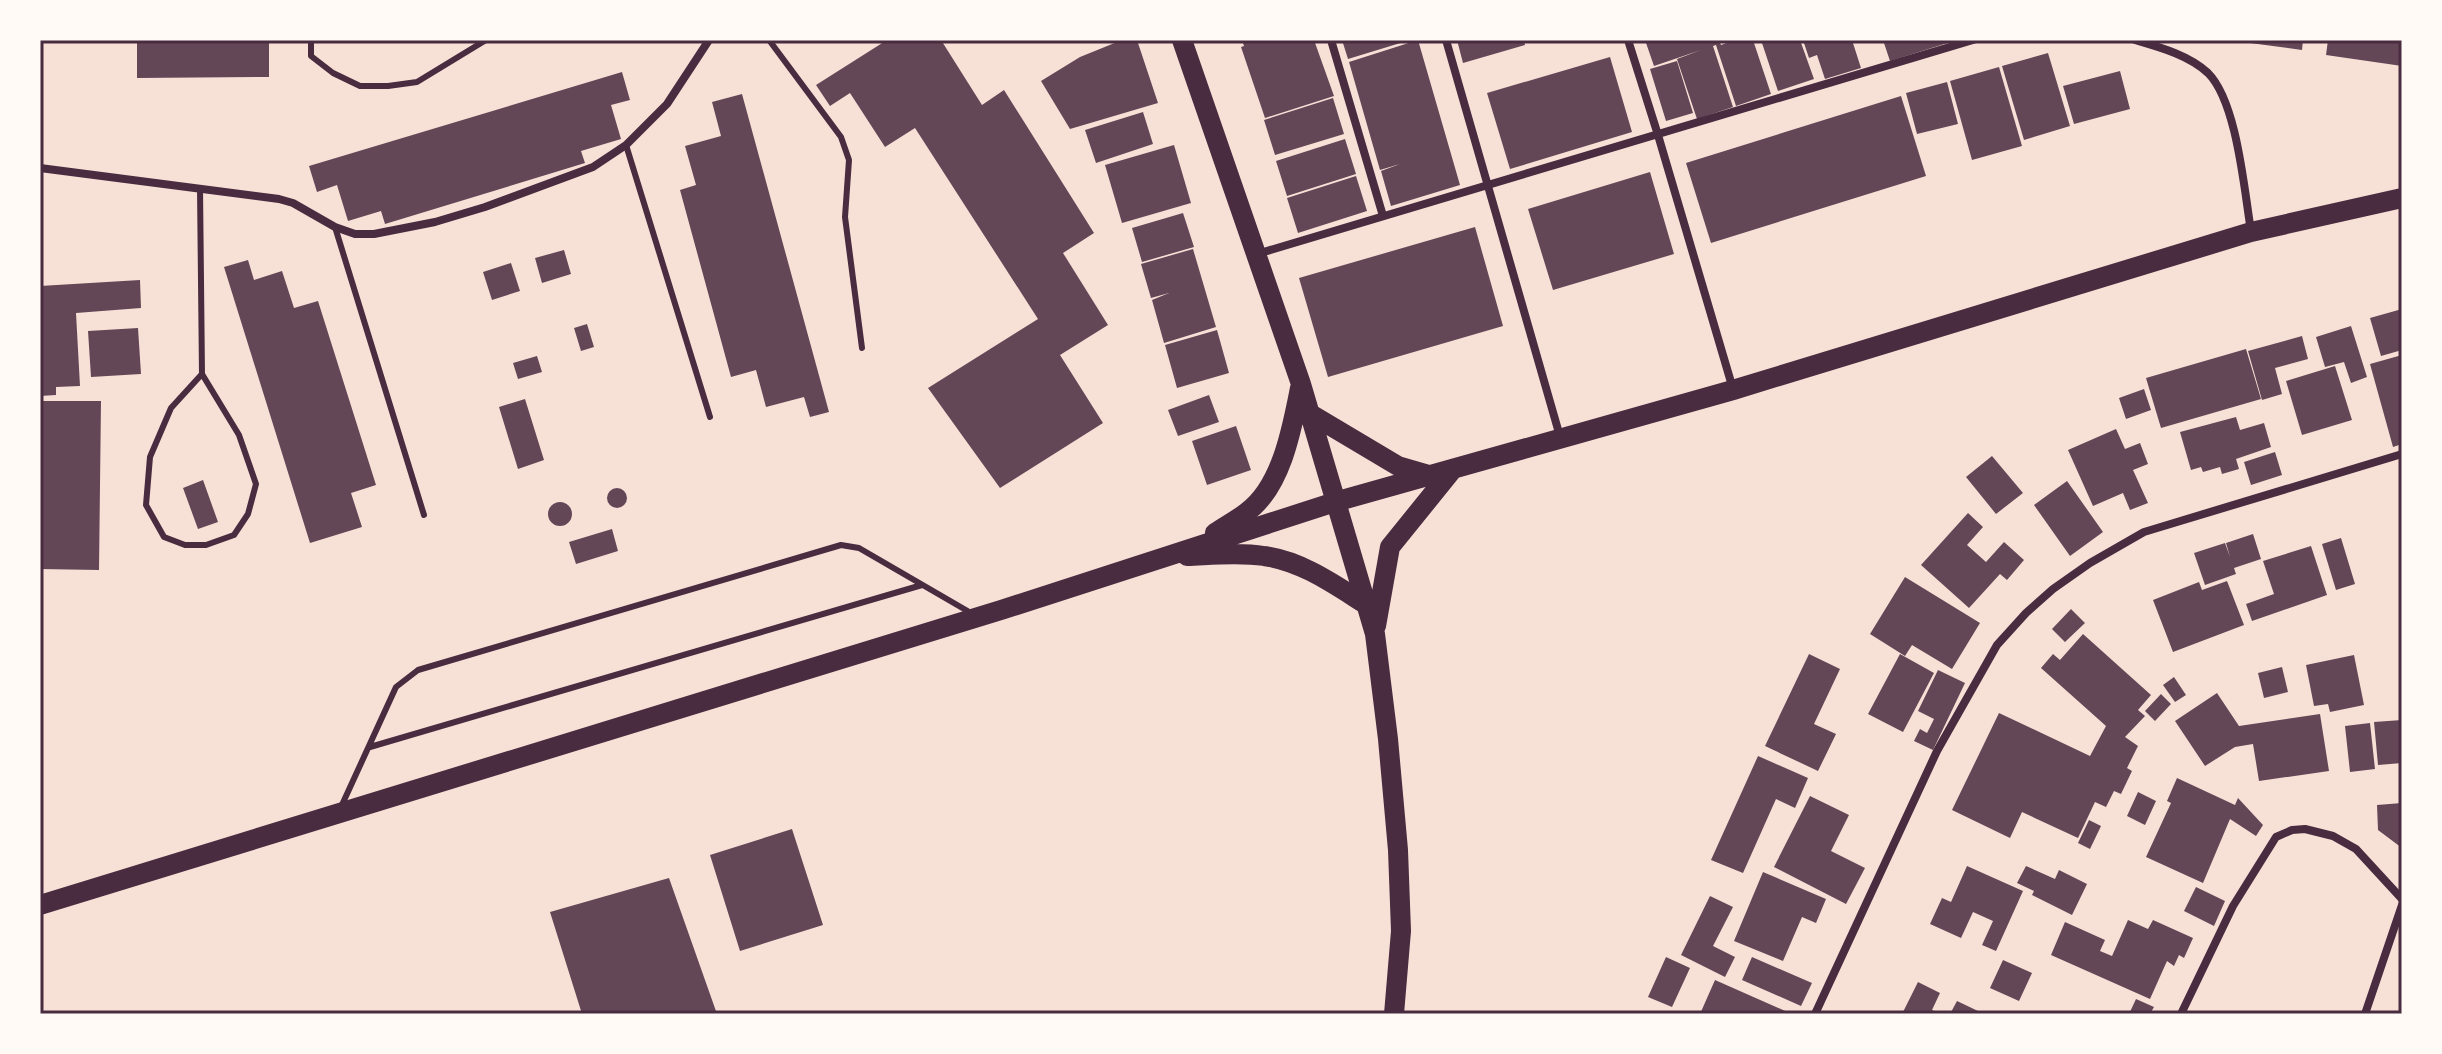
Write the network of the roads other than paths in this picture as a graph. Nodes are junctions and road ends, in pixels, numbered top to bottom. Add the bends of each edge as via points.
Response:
1 (311, 40) edge
2 (486, 40) edge
3 (709, 40) edge
4 (769, 40) edge
5 (1182, 40) edge
6 (1331, 40) edge
7 (1446, 40) edge
8 (1628, 40) edge
9 (1973, 40) edge
10 (2135, 40) edge
11 (1658, 135) junction
12 (626, 145) junction
13 (40, 168) edge
14 (1488, 187) junction
15 (200, 188) junction
16 (2402, 198) edge
17 (1383, 216) junction
18 (335, 227) junction
19 (2251, 232) junction
20 (1257, 254) junction
21 (862, 348) dead end
22 (202, 374) junction
23 (1301, 384) junction
24 (1733, 390) junction
25 (1309, 413) junction
26 (710, 417) dead end
27 (1561, 440) junction
28 (2402, 454) edge
29 (1453, 468) junction
30 (1429, 475) junction
31 (1335, 502) junction
32 (424, 515) dead end
33 (1193, 547) junction
34 (1163, 557) junction
35 (922, 585) junction
36 (1367, 605) junction
37 (978, 616) junction
38 (1375, 634) junction
39 (370, 747) junction
40 (339, 812) junction
41 (2402, 902) edge
42 (40, 905) edge
43 (1394, 1014) edge
44 (1815, 1014) edge
45 (2181, 1014) edge
46 (2365, 1014) edge

1 - 2 lane via 311,56 333,73 360,86 388,86 417,82
3 - 12 street via 667,104
4 - 21 lane via 841,137 849,160 845,217
5 - 20 main road
6 - 17 street
7 - 14 street
8 - 11 street
9 - 11 street
10 - 19 street via 2170,50 2207,72 2223,94
11 - 14 street
11 - 24 street
12 - 18 street via 593,167 435,222 374,234
12 - 26 lane
13 - 15 street
14 - 17 street
14 - 27 street
15 - 18 street via 293,203
15 - 22 lane
16 - 19 main road
17 - 20 street
18 - 32 lane
19 - 24 main road
20 - 23 main road
22 - 22 lane via 171,408 150,457 146,505 164,537 185,545 206,545 234,535 248,514 256,484 239,435
23 - 25 main road
23 - 33 main road via 1290,437 1271,481 1249,511
24 - 27 main road
25 - 30 main road via 1398,466
25 - 31 main road
27 - 29 main road
28 - 44 street via 2144,532 2090,563 2026,613 1997,645 1937,751
29 - 30 main road
29 - 38 main road via 1390,547
30 - 31 main road
31 - 33 main road
31 - 36 main road
33 - 34 main road
34 - 36 main road via 1265,556 1293,563
34 - 37 main road
35 - 37 lane
35 - 39 lane
35 - 39 lane via 859,548 841,545 796,558 418,670 396,687
36 - 38 main road
37 - 40 main road
38 - 43 main road via 1398,850 1401,931
39 - 40 lane
40 - 42 main road
41 - 45 street via 2356,849 2333,836 2305,829 2276,837 2233,906
41 - 46 street

